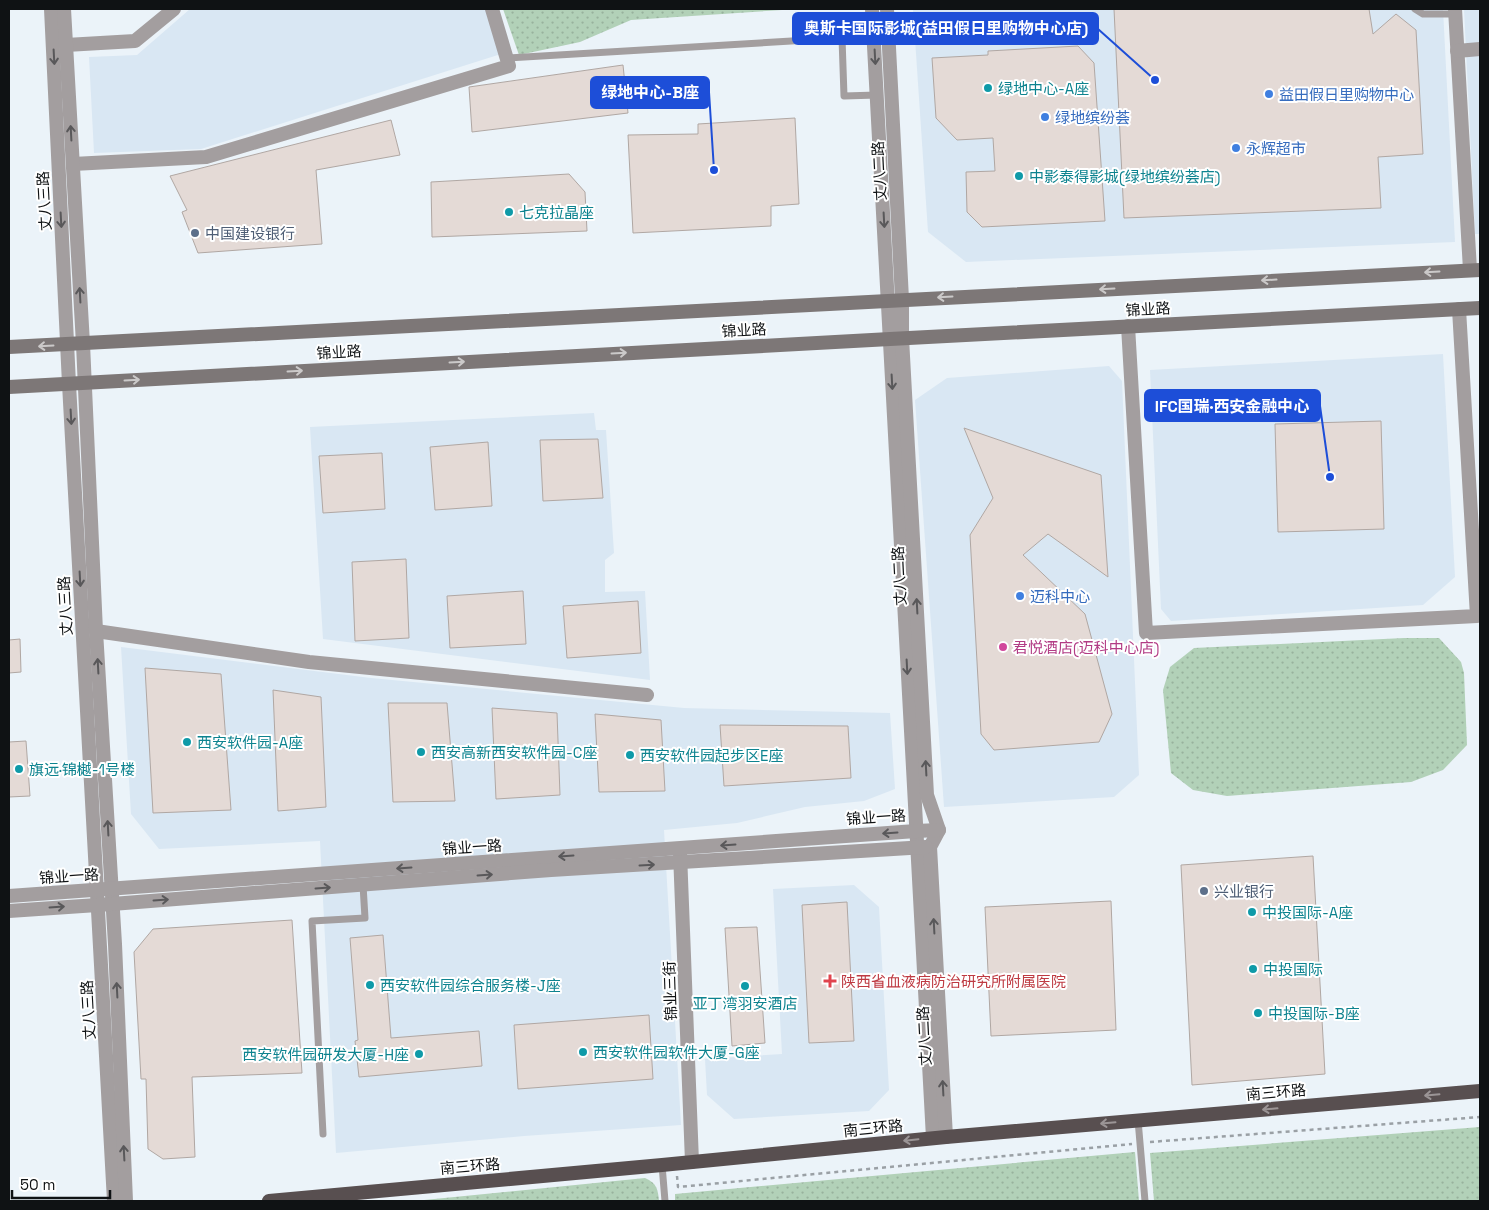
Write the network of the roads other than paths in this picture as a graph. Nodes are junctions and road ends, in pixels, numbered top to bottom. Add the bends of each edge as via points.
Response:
1 (51, 9) edge
2 (64, 9) edge
3 (174, 9) edge
4 (492, 9) edge
5 (872, 9) edge
6 (887, 9) edge
7 (1415, 9) edge
8 (1456, 11) edge
9 (66, 45) junction
10 (1480, 50) edge
11 (1457, 51) junction
12 (507, 58) junction
13 (877, 95) junction
14 (73, 164) junction
15 (1475, 270) edge
16 (895, 300) junction
17 (1480, 308) edge
18 (1459, 309) junction
19 (1128, 326) junction
20 (896, 338) junction
21 (83, 344) junction
22 (67, 345) junction
23 (9, 348) edge
24 (84, 382) junction
25 (69, 384) junction
26 (9, 387) edge
27 (96, 631) junction
28 (646, 695) dead end
29 (939, 830) junction
30 (916, 831) junction
31 (923, 847) junction
32 (680, 848) junction
33 (681, 862) junction
34 (363, 885) junction
35 (105, 890) junction
36 (9, 896) edge
37 (106, 904) junction
38 (9, 910) edge
39 (1480, 1091) edge
40 (1138, 1120) junction
41 (323, 1134) dead end
42 (939, 1138) junction
43 (692, 1162) junction
44 (662, 1165) junction
45 (114, 1201) edge
46 (126, 1201) edge
47 (269, 1201) edge
48 (665, 1201) edge
49 (1145, 1201) edge

1 -> 22 street, 丈八三路
2 - 9 street, 丈八三路
3 - 9 street via 135,41
4 - 12 street
5 -> 13 street, 丈八二路
6 - 16 street, 丈八二路
7 - 8 lane via 1423,14
8 - 11 street
14 -> 9 street, 丈八三路
10 - 11 street
11 - 15 street
12 - 13 lane via 842,38 844,96
12 - 14 street via 509,66 206,157
13 -> 16 street, 丈八二路
21 -> 14 street, 丈八三路
15 -> 16 main road, 锦业路
16 - 20 street, 丈八二路
16 - 21 main road, 锦业路
17 - 18 main road, 锦业路
18 - 19 main road, 锦业路
18 - 19 street via 1477,616 1146,634
19 - 20 main road, 锦业路
24 -> 20 main road, 锦业路
29 -> 20 street, 丈八二路 via 927,796
20 -> 30 street, 丈八二路
21 - 22 main road, 锦业路
21 - 24 street, 丈八三路
22 -> 23 main road, 锦业路
22 - 25 street, 丈八三路
24 - 25 main road, 锦业路
24 - 27 street, 丈八三路
25 - 26 main road, 锦业路
25 -> 35 street, 丈八三路
27 - 28 street via 309,662
35 -> 27 street, 丈八三路
29 - 30 street, 锦业一路
29 - 31 street
30 - 31 street, 丈八二路
30 -> 32 street, 锦业一路
31 - 33 street, 锦业一路
31 - 42 street, 丈八二路
32 - 33 street, 锦业三街
32 -> 35 street, 锦业一路
34 -> 33 street, 锦业一路
33 - 43 street, 锦业三街
37 -> 34 street, 锦业一路
34 - 41 lane via 365,918 312,921
35 - 36 street, 锦业一路
35 - 37 street, 丈八三路
38 -> 37 street, 锦业一路
37 - 45 street, 丈八三路
46 -> 37 street, 丈八三路
39 -> 40 highway, 南三环路
40 -> 42 highway, 南三环路
40 - 49 lane
42 -> 43 highway, 南三环路
43 - 44 highway, 南三环路
44 - 47 highway, 南三环路
44 - 48 lane

